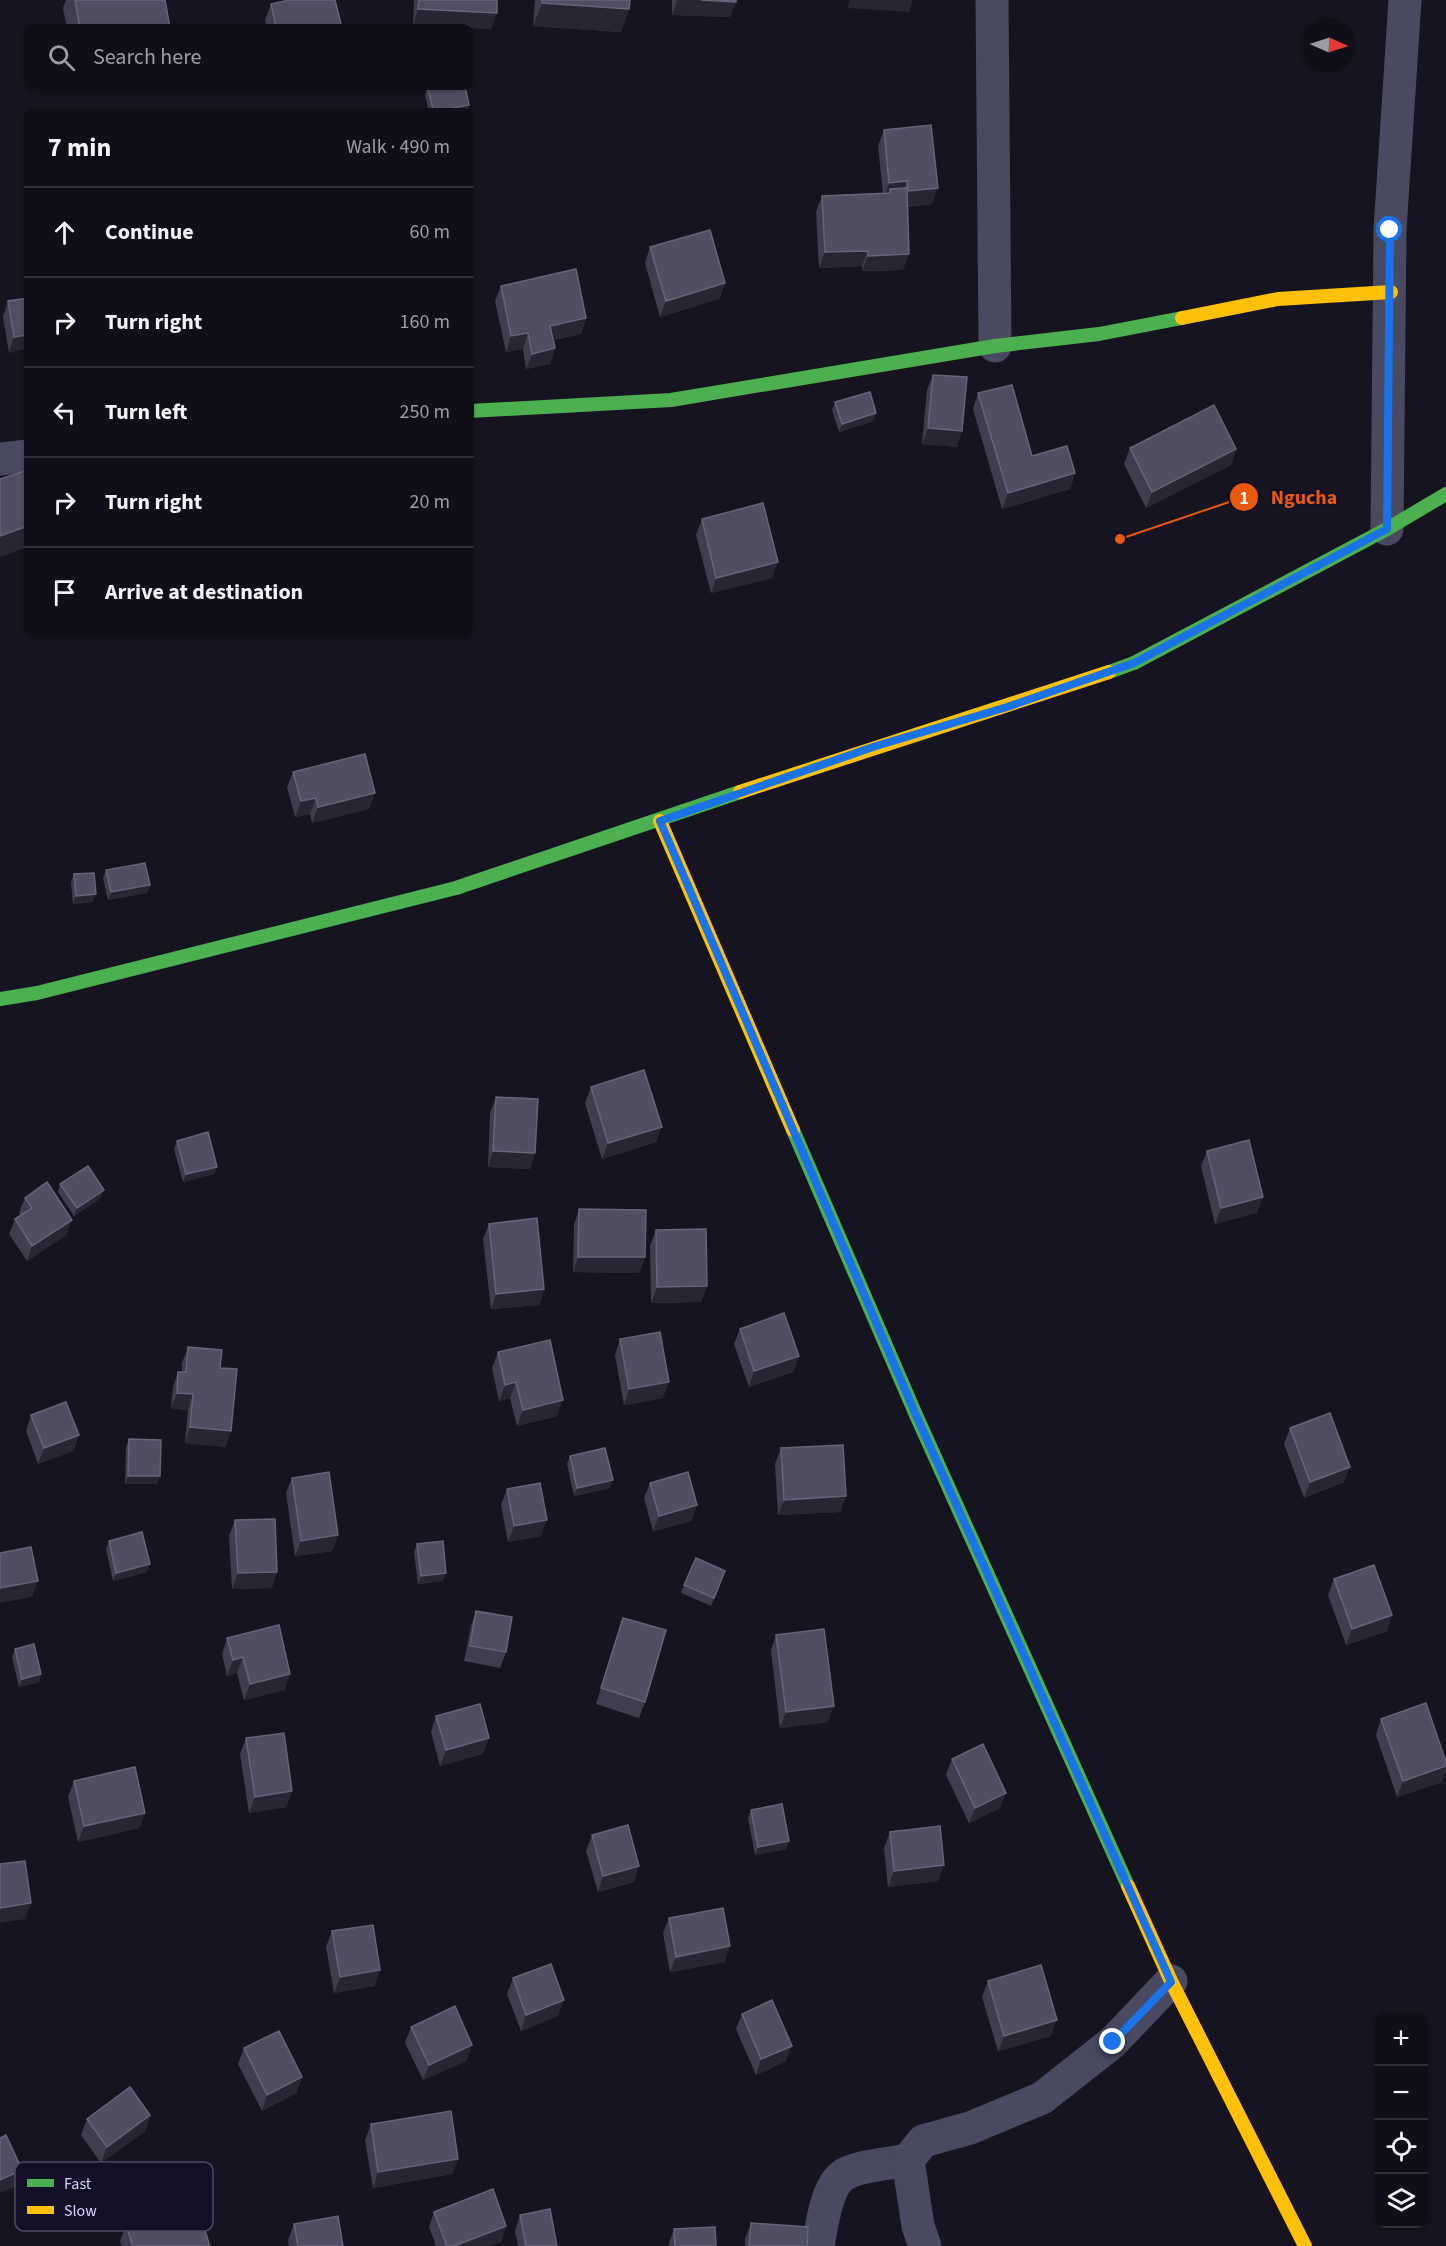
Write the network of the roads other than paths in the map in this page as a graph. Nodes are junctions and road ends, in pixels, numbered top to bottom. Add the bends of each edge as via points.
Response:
1 (992, 0) edge
2 (1405, 0) edge
3 (1390, 292) junction
4 (995, 346) junction
5 (474, 411) edge
6 (24, 456) edge
7 (0, 459) edge
8 (1446, 494) edge
9 (1387, 529) junction
10 (660, 821) junction
11 (0, 999) edge
12 (1171, 1982) junction
13 (908, 2160) junction
14 (818, 2246) edge
15 (926, 2246) edge
16 (1305, 2246) edge

1 - 4 street
2 - 3 street via 1390,230
3 - 4 street via 1278,299 1100,334
3 - 9 street
4 - 5 street via 671,400
6 - 7 street
8 - 9 street
9 - 10 street via 1134,663
10 - 11 street via 456,888
10 - 12 street via 916,1415
12 - 13 street via 1113,2042 1042,2098 970,2128 923,2141
12 - 16 street
13 - 14 street via 846,2173 834,2186 825,2207
13 - 15 street via 918,2226

